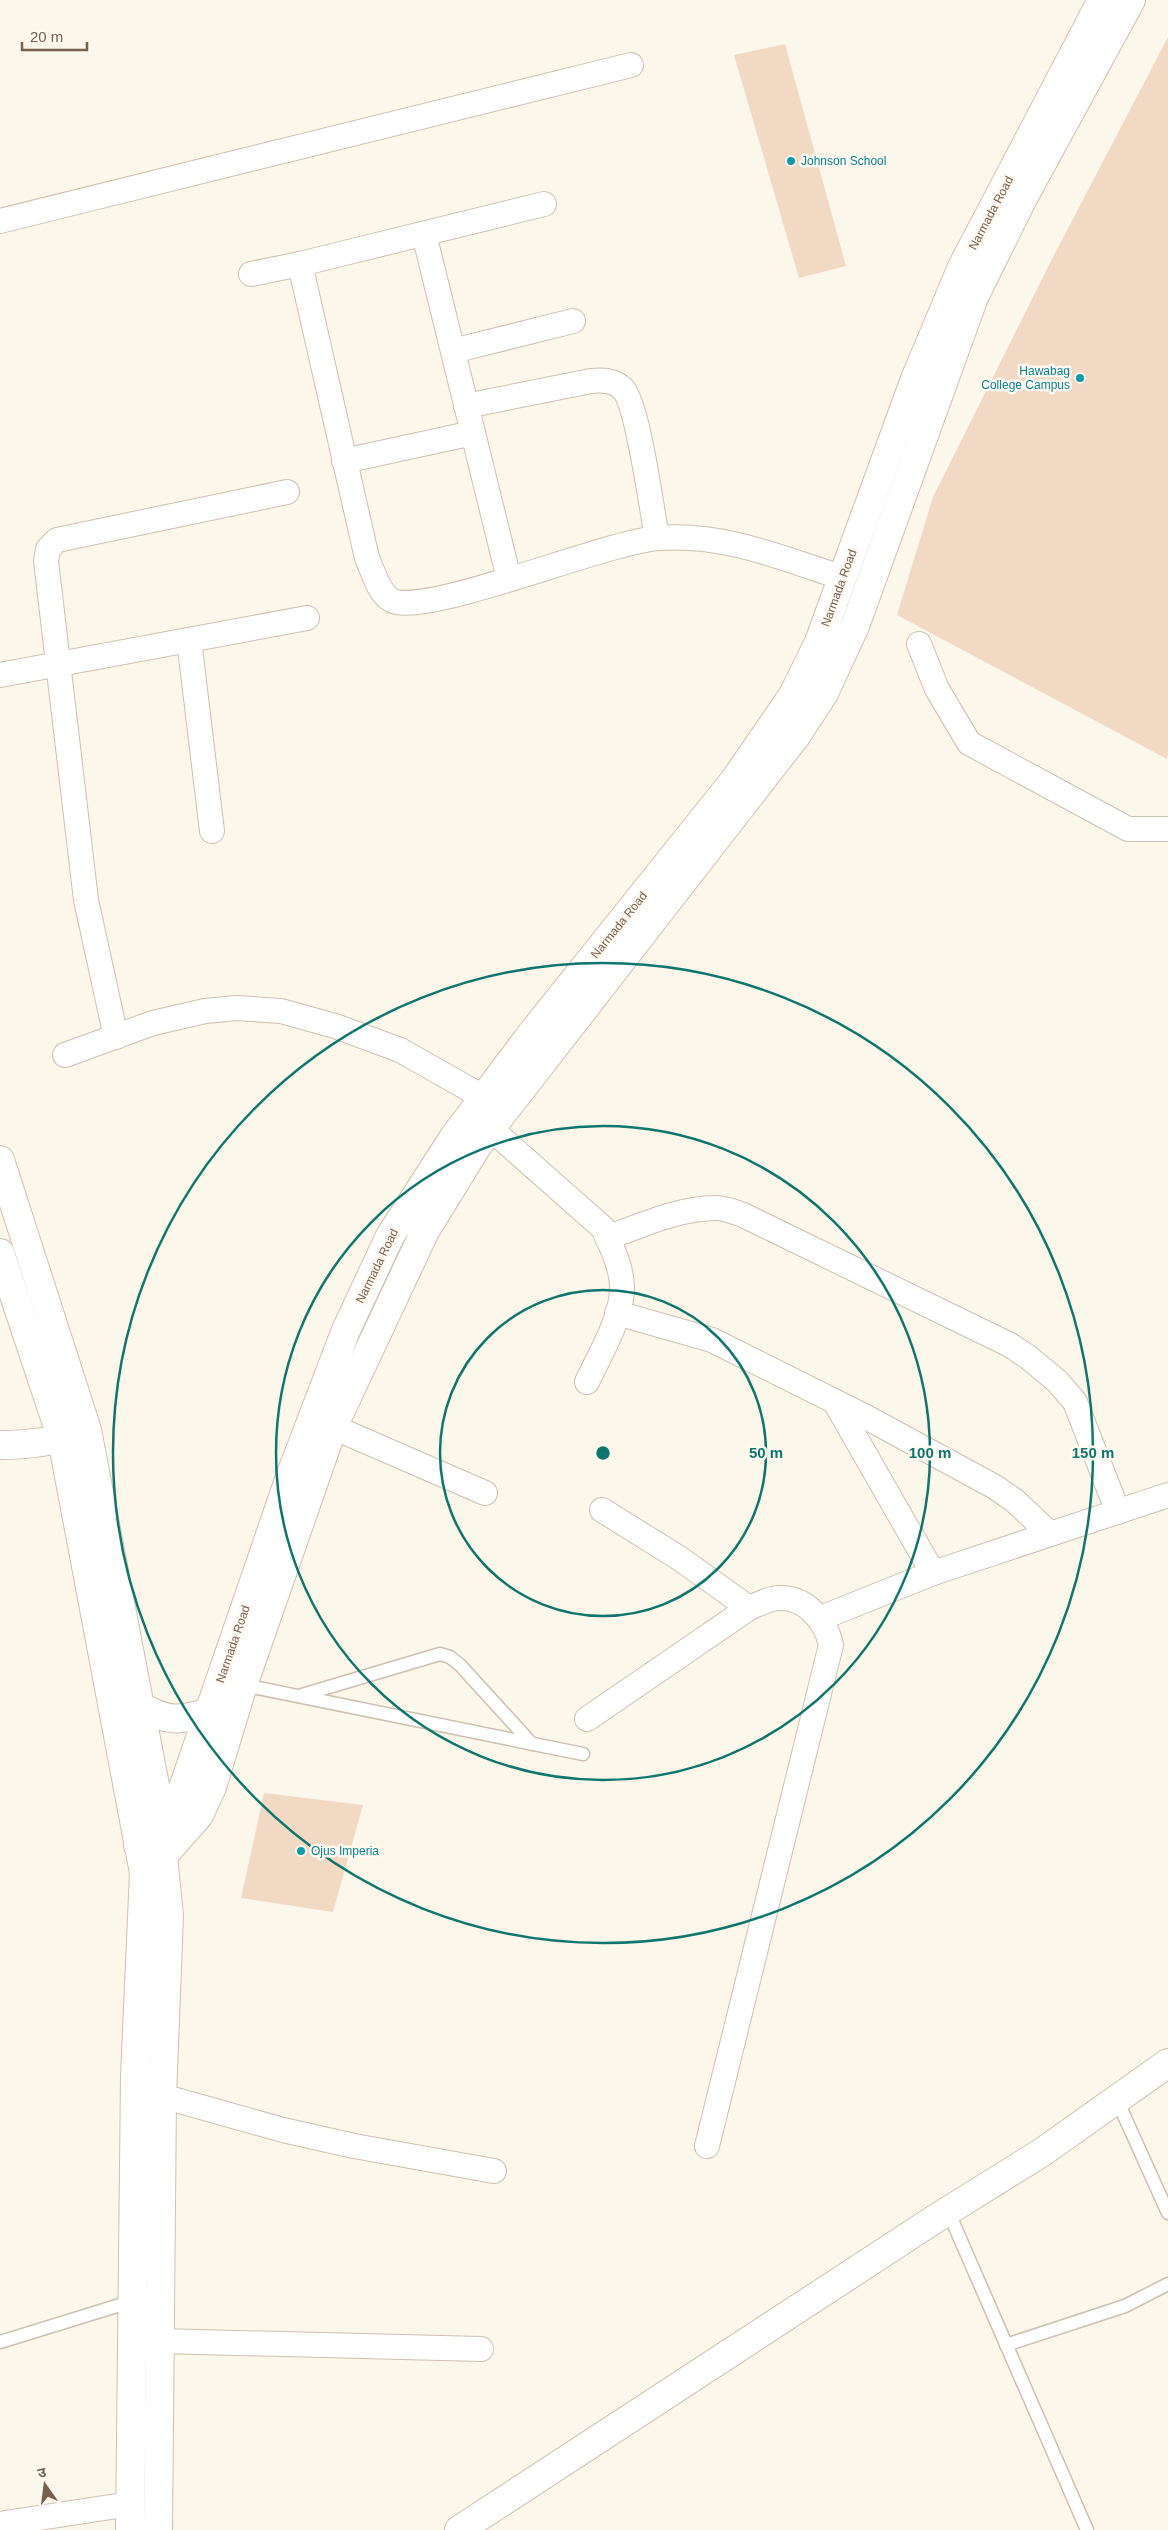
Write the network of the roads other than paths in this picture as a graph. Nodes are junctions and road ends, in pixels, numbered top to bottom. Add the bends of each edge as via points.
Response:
1 (1102, 0) edge
2 (1131, 0) edge
3 (631, 65) dead end
4 (544, 204) dead end
5 (0, 221) edge
6 (424, 234) junction
7 (300, 264) junction
8 (251, 274) dead end
9 (573, 321) dead end
10 (453, 351) junction
11 (466, 406) junction
12 (473, 433) junction
13 (344, 461) junction
14 (287, 492) dead end
15 (657, 538) junction
16 (842, 578) junction
17 (509, 579) junction
18 (307, 618) dead end
19 (189, 640) junction
20 (919, 644) dead end
21 (60, 664) junction
22 (0, 675) edge
23 (1168, 829) edge
24 (212, 831) dead end
25 (116, 1037) junction
26 (65, 1055) dead end
27 (484, 1097) junction
28 (491, 1129) junction
29 (0, 1160) edge
30 (608, 1238) junction
31 (0, 1253) edge
32 (617, 1313) junction
33 (587, 1382) dead end
34 (835, 1402) junction
35 (333, 1427) junction
36 (74, 1434) junction
37 (0, 1445) edge
38 (485, 1493) dead end
39 (1168, 1495) edge
40 (602, 1510) dead end
41 (1118, 1512) junction
42 (1050, 1534) junction
43 (933, 1573) junction
44 (749, 1608) junction
45 (820, 1618) junction
46 (244, 1684) junction
47 (299, 1696) junction
48 (140, 1706) junction
49 (209, 1712) junction
50 (587, 1719) dead end
51 (532, 1744) junction
52 (583, 1754) dead end
53 (160, 1826) junction
54 (138, 1845) junction
55 (154, 1864) junction
56 (1168, 2063) edge
57 (162, 2096) junction
58 (1117, 2100) junction
59 (707, 2146) dead end
60 (494, 2172) dead end
61 (948, 2211) junction
62 (1168, 2214) edge
63 (1168, 2284) edge
64 (133, 2301) junction
65 (160, 2341) junction
66 (0, 2342) edge
67 (1006, 2345) junction
68 (481, 2349) dead end
69 (130, 2517) edge
70 (0, 2524) edge
71 (158, 2530) edge
72 (458, 2530) edge
73 (1087, 2530) edge

1 - 16 street, Narmada Road via 962,267 915,379
2 - 28 street via 1023,198 974,297 856,626 824,693 790,744
3 - 5 street
4 - 6 street
6 - 7 street
6 - 10 street
7 - 8 street
7 - 13 street
9 - 10 street
10 - 11 street
11 - 12 street
11 - 15 street via 591,381 615,383 624,390 634,415
12 - 13 street
12 - 17 street
13 - 17 street via 367,558 380,588 392,600 410,604
14 - 21 street via 57,540 48,549 46,560
15 - 16 street via 693,537 747,546
15 - 17 street via 620,544
16 - 27 street, Narmada Road via 819,642 793,695 736,778
18 - 19 street
19 - 21 street
19 - 24 street
20 - 23 street via 937,689 969,743 1128,829
21 - 22 street
21 - 25 street via 86,900
25 - 26 street
25 - 27 street via 153,1023 205,1011 237,1008 281,1011 335,1026 400,1050
27 - 49 street, Narmada Road via 454,1136 390,1236 346,1330 291,1474
28 - 30 street via 603,1228
28 - 35 street via 425,1230
29 - 36 street
30 - 32 street via 620,1272 622,1290
30 - 41 street via 661,1218 718,1208 743,1215 1010,1345 1056,1381 1075,1402
31 - 36 street
32 - 33 street
32 - 34 street via 712,1340
34 - 42 street via 995,1487
34 - 43 street
35 - 38 street
35 - 46 street
36 - 37 street via 26,1445
36 - 48 street
36 - 54 street
39 - 41 street
40 - 44 street via 679,1558
41 - 42 street
42 - 43 street
43 - 45 street
44 - 45 street via 771,1599 787,1598 804,1604
44 - 50 street
45 - 59 street via 831,1645
46 - 47 lane
46 - 55 street via 212,1787 199,1815
47 - 51 lane
47 - 51 lane via 440,1654 460,1665
48 - 49 street via 160,1717 176,1719
48 - 53 street
49 - 53 street, Narmada Road via 183,1788
51 - 52 lane
53 - 54 street, Narmada Road
53 - 55 street
54 - 55 street
55 - 57 street via 169,1916
55 - 64 street via 135,2076
56 - 58 street
57 - 60 street via 283,2130
57 - 65 street
58 - 61 street via 1041,2154
58 - 62 lane
61 - 67 lane
61 - 72 street
63 - 67 lane via 1125,2306
64 - 66 lane
64 - 69 street
65 - 68 street
65 - 71 street
67 - 73 lane
69 - 70 street

